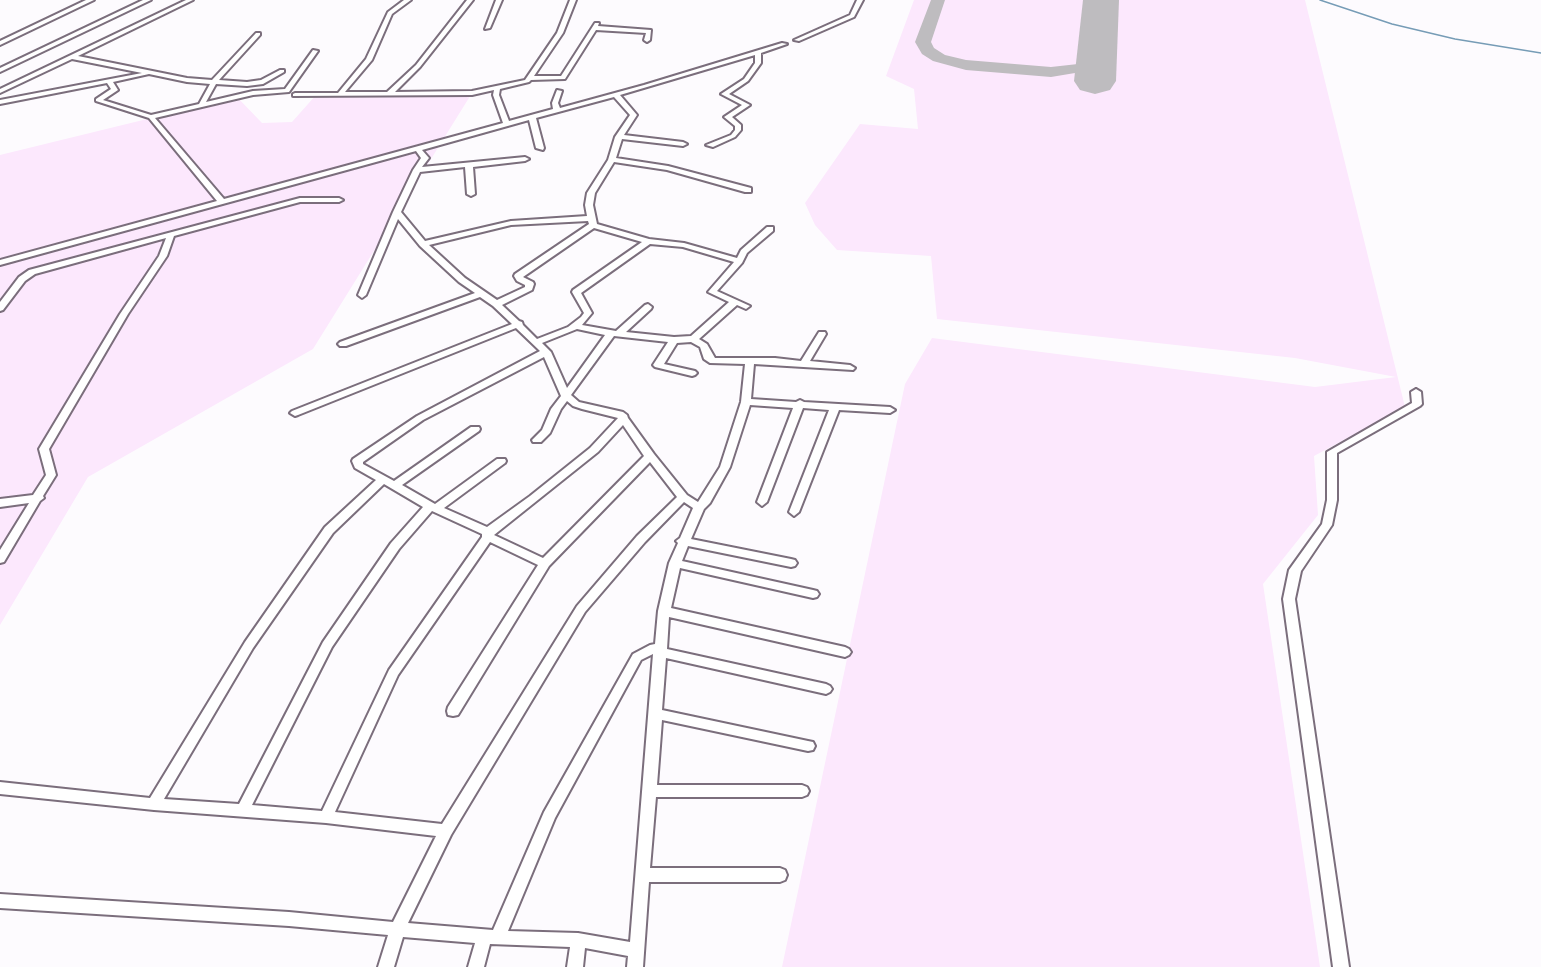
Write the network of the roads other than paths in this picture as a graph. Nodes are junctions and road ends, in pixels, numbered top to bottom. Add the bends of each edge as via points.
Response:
1 (92, 0) edge
2 (148, 0) edge
3 (190, 0) edge
4 (408, 0) edge
5 (470, 0) edge
6 (499, 0) edge
7 (573, 0) edge
8 (860, 0) edge
9 (487, 28) dead end
10 (258, 34) dead end
11 (647, 40) dead end
12 (797, 40) dead end
13 (0, 43) edge
14 (783, 44) dead end
15 (315, 51) dead end
16 (758, 52) junction
17 (72, 57) junction
18 (0, 70) edge
19 (282, 71) dead end
20 (149, 73) junction
21 (530, 78) junction
22 (109, 81) junction
23 (214, 82) junction
24 (497, 89) junction
25 (0, 91) edge
26 (559, 91) dead end
27 (390, 93) junction
28 (340, 94) junction
29 (616, 94) junction
30 (295, 95) dead end
31 (0, 102) edge
32 (202, 104) junction
33 (557, 110) junction
34 (151, 117) junction
35 (532, 117) junction
36 (507, 124) junction
37 (619, 137) junction
38 (683, 144) dead end
39 (710, 145) dead end
40 (417, 148) junction
41 (540, 148) dead end
42 (525, 159) dead end
43 (612, 160) junction
44 (469, 166) junction
45 (417, 170) junction
46 (748, 190) dead end
47 (471, 194) dead end
48 (339, 200) dead end
49 (223, 203) junction
50 (398, 212) junction
51 (592, 221) junction
52 (770, 229) dead end
53 (171, 234) junction
54 (648, 241) junction
55 (423, 243) junction
56 (740, 261) junction
57 (0, 263) edge
58 (480, 294) junction
59 (362, 295) dead end
60 (735, 302) junction
61 (496, 304) junction
62 (746, 306) dead end
63 (648, 307) dead end
64 (0, 308) edge
65 (519, 324) junction
66 (576, 326) junction
67 (615, 333) junction
68 (822, 334) dead end
69 (693, 339) junction
70 (674, 340) junction
71 (537, 342) junction
72 (343, 344) dead end
73 (546, 352) junction
74 (750, 361) junction
75 (804, 364) junction
76 (850, 368) dead end
77 (692, 374) dead end
78 (1416, 392) dead end
79 (565, 395) junction
80 (746, 402) junction
81 (800, 404) junction
82 (835, 407) junction
83 (890, 410) dead end
84 (295, 413) dead end
85 (624, 417) junction
86 (475, 429) dead end
87 (537, 440) dead end
88 (650, 456) junction
89 (501, 461) dead end
90 (382, 480) junction
91 (395, 485) junction
92 (683, 497) junction
93 (39, 498) junction
94 (762, 502) dead end
95 (0, 503) edge
96 (433, 507) junction
97 (699, 507) junction
98 (794, 512) dead end
99 (488, 535) junction
100 (682, 541) junction
101 (0, 559) edge
102 (545, 563) junction
103 (675, 563) junction
104 (792, 563) dead end
105 (813, 594) dead end
106 (664, 611) junction
107 (660, 652) junction
108 (845, 652) dead end
109 (826, 690) dead end
110 (453, 711) dead end
111 (654, 713) junction
112 (808, 746) dead end
113 (0, 789) edge
114 (650, 791) junction
115 (802, 791) dead end
116 (154, 804) junction
117 (243, 810) junction
118 (326, 817) junction
119 (446, 831) junction
120 (643, 875) junction
121 (780, 875) dead end
122 (0, 901) edge
123 (397, 930) junction
124 (491, 937) junction
125 (578, 940) junction
126 (636, 950) junction
127 (386, 967) edge
128 (476, 967) edge
129 (574, 967) edge
130 (635, 967) edge
131 (1341, 967) edge

1 - 13 street
2 - 18 street
3 - 17 street
4 - 28 street via 390,13 369,60
5 - 27 street via 418,66
6 - 9 street
7 - 21 street via 560,33
8 - 12 street via 852,16
10 - 23 street
11 - 21 street via 649,31 596,26 563,78
14 - 16 street
15 - 32 street via 287,92 253,93
16 - 29 street
16 - 39 street via 758,63 746,80 724,94 747,105 727,117 738,130
17 - 20 street
17 - 25 street
19 - 23 street via 263,82
20 - 22 street
20 - 23 street
21 - 24 street
22 - 31 street
22 - 34 street via 115,90 98,100
23 - 32 street
24 - 27 street via 472,93
24 - 36 street
26 - 33 street
27 - 28 street
28 - 30 street
29 - 33 street
29 - 37 street via 634,115
32 - 34 street
33 - 35 street
34 - 49 street
35 - 36 street
35 - 41 street
36 - 40 street
37 - 38 street
37 - 43 street
40 - 45 street via 425,158
40 - 49 street
42 - 44 street
43 - 46 street via 668,168
43 - 51 street via 591,193
44 - 45 street
44 - 47 street
45 - 50 street
48 - 53 street via 300,200
49 - 57 street
50 - 55 street
50 - 59 street
51 - 54 street
51 - 55 street via 511,223
51 - 61 street via 518,276 530,284 529,288
52 - 56 street via 744,252
53 - 64 street via 32,272
53 - 93 street via 163,256 44,448 51,475
54 - 56 street via 684,245
54 - 66 street via 576,292 588,313
55 - 58 street
56 - 60 street via 712,292
58 - 61 street
58 - 72 street
60 - 62 street
60 - 69 street
61 - 65 street
63 - 67 street
65 - 71 street
65 - 84 street
66 - 67 street
66 - 71 street
67 - 70 street
67 - 79 street
68 - 75 street
69 - 70 street
69 - 74 street via 704,346 713,361
70 - 77 street via 657,365
71 - 73 street
73 - 79 street
73 - 90 street via 420,418 357,461
74 - 75 street
74 - 80 street
75 - 76 street
78 - 131 street via 1417,404 1332,452 1332,500 1327,525 1295,570 1289,599
79 - 85 street via 576,404
79 - 87 street
80 - 81 street
80 - 97 street via 725,467
81 - 82 street
81 - 94 street
82 - 83 street
82 - 98 street
85 - 88 street
85 - 99 street via 594,450
86 - 91 street
88 - 92 street
88 - 102 street
89 - 96 street
90 - 91 street
90 - 116 street via 329,530 249,645
91 - 96 street
92 - 97 street
92 - 119 street via 581,609
93 - 95 street
93 - 101 street
96 - 99 street
96 - 117 street via 395,546 327,645
97 - 100 street
99 - 102 street
99 - 118 street via 393,673
100 - 103 street
100 - 104 street
102 - 110 street
103 - 105 street
103 - 106 street
106 - 107 street
106 - 108 street
107 - 109 street
107 - 111 street
107 - 124 street via 654,648 637,657 549,816
111 - 112 street
111 - 114 street
113 - 116 street
114 - 115 street
114 - 120 street
116 - 117 street
117 - 118 street
118 - 119 street
119 - 123 street
120 - 121 street
120 - 126 street
122 - 123 street via 289,919
123 - 124 street
123 - 127 street
124 - 125 street
124 - 128 street
125 - 126 street
125 - 129 street
126 - 130 street

